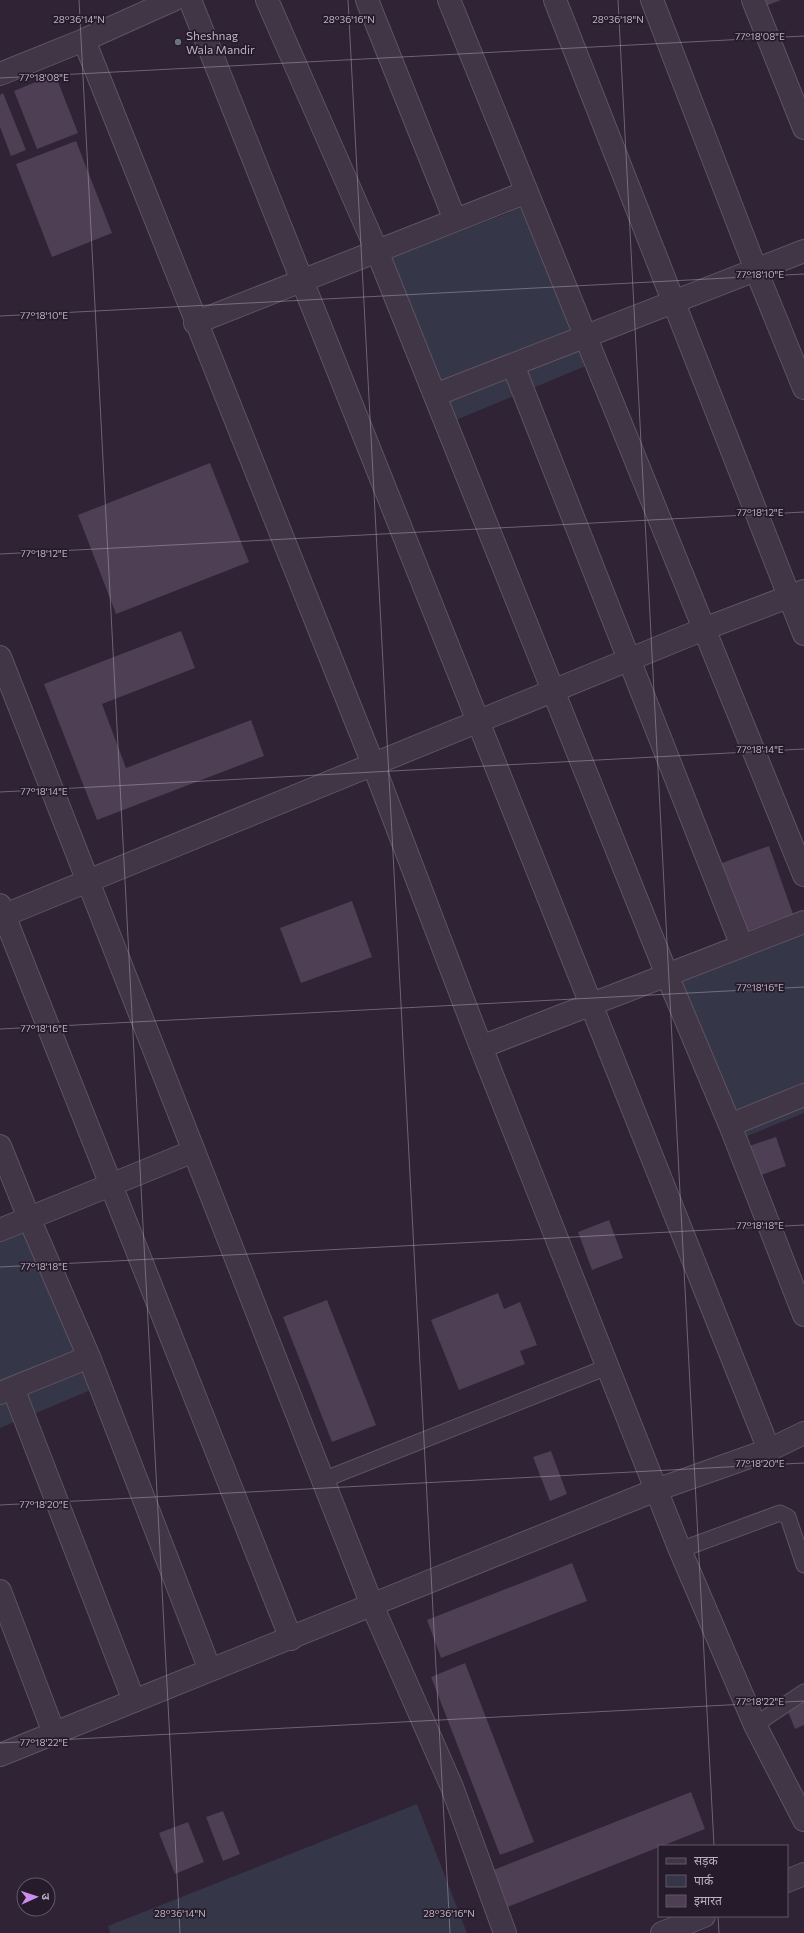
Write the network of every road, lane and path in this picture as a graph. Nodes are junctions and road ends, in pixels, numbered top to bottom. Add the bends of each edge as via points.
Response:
1 (173, 0) edge
2 (190, 0) edge
3 (268, 0) edge
4 (367, 0) edge
5 (449, 0) edge
6 (555, 0) edge
7 (652, 0) edge
8 (753, 0) edge
9 (84, 40) junction
10 (0, 74) edge
11 (804, 128) edge
12 (527, 192) junction
13 (455, 220) junction
14 (804, 251) edge
15 (377, 252) junction
16 (756, 270) junction
17 (302, 280) junction
18 (673, 302) junction
19 (195, 323) junction
20 (586, 336) junction
21 (513, 365) junction
22 (804, 388) edge
23 (435, 395) junction
24 (797, 594) edge
25 (704, 629) junction
26 (804, 634) edge
27 (0, 657) edge
28 (629, 660) junction
29 (553, 691) junction
30 (478, 722) junction
31 (373, 764) junction
32 (804, 875) edge
33 (87, 880) junction
34 (1, 912) edge
35 (804, 922) edge
36 (742, 946) junction
37 (667, 975) junction
38 (591, 1005) junction
39 (481, 1047) junction
40 (804, 1095) edge
41 (730, 1125) junction
42 (0, 1146) edge
43 (194, 1151) junction
44 (111, 1186) junction
45 (29, 1218) junction
46 (0, 1230) edge
47 (804, 1315) edge
48 (89, 1357) junction
49 (607, 1367) junction
50 (7, 1391) edge
51 (804, 1433) edge
52 (769, 1450) junction
53 (323, 1480) junction
54 (656, 1490) junction
55 (680, 1550) junction
56 (804, 1564) edge
57 (0, 1591) edge
58 (372, 1605) junction
59 (291, 1639) junction
60 (210, 1670) junction
61 (804, 1692) edge
62 (134, 1700) junction
63 (755, 1725) junction
64 (54, 1732) junction
65 (0, 1755) edge
66 (804, 1820) edge
67 (804, 1874) edge
68 (788, 1882) edge
69 (702, 1917) edge
70 (505, 1933) edge
71 (662, 1933) edge

1 - 9 street
2 - 17 street
3 - 15 street
4 - 13 street
5 - 12 street
6 - 18 street
7 - 16 street
8 - 11 street
9 - 10 street
9 - 19 street
12 - 13 street
12 - 20 street
13 - 15 street
14 - 16 street
15 - 17 street
15 - 23 street
16 - 18 street
16 - 22 street
17 - 19 street
17 - 30 street
18 - 20 street
18 - 24 street
19 - 31 street
20 - 21 street
20 - 25 street
21 - 23 street
21 - 28 street
23 - 29 street
24 - 25 street
24 - 26 street
25 - 28 street
25 - 32 street
27 - 33 street
28 - 29 street
28 - 36 street
29 - 30 street
29 - 37 street
30 - 31 street
30 - 38 street
31 - 33 street
31 - 39 street
33 - 34 street
33 - 43 street
34 - 44 street
35 - 36 street
36 - 37 street
37 - 38 street
37 - 41 street
38 - 39 street
38 - 52 street
39 - 49 street
40 - 41 street
41 - 47 street
42 - 45 street
43 - 44 street
43 - 53 street
44 - 45 street
44 - 59 street
45 - 46 street
45 - 48 street
48 - 50 street
48 - 60 street
49 - 53 lane
49 - 54 street
50 - 62 street
51 - 52 street
52 - 54 street
53 - 58 street
54 - 55 street
54 - 58 street
55 - 56 lane via 780,1513 788,1517
55 - 63 street
57 - 64 street
58 - 59 street
58 - 70 street via 452,1787
59 - 60 street
60 - 62 street
61 - 63 lane
62 - 64 street
63 - 66 street
64 - 65 street
67 - 68 street
69 - 71 street

